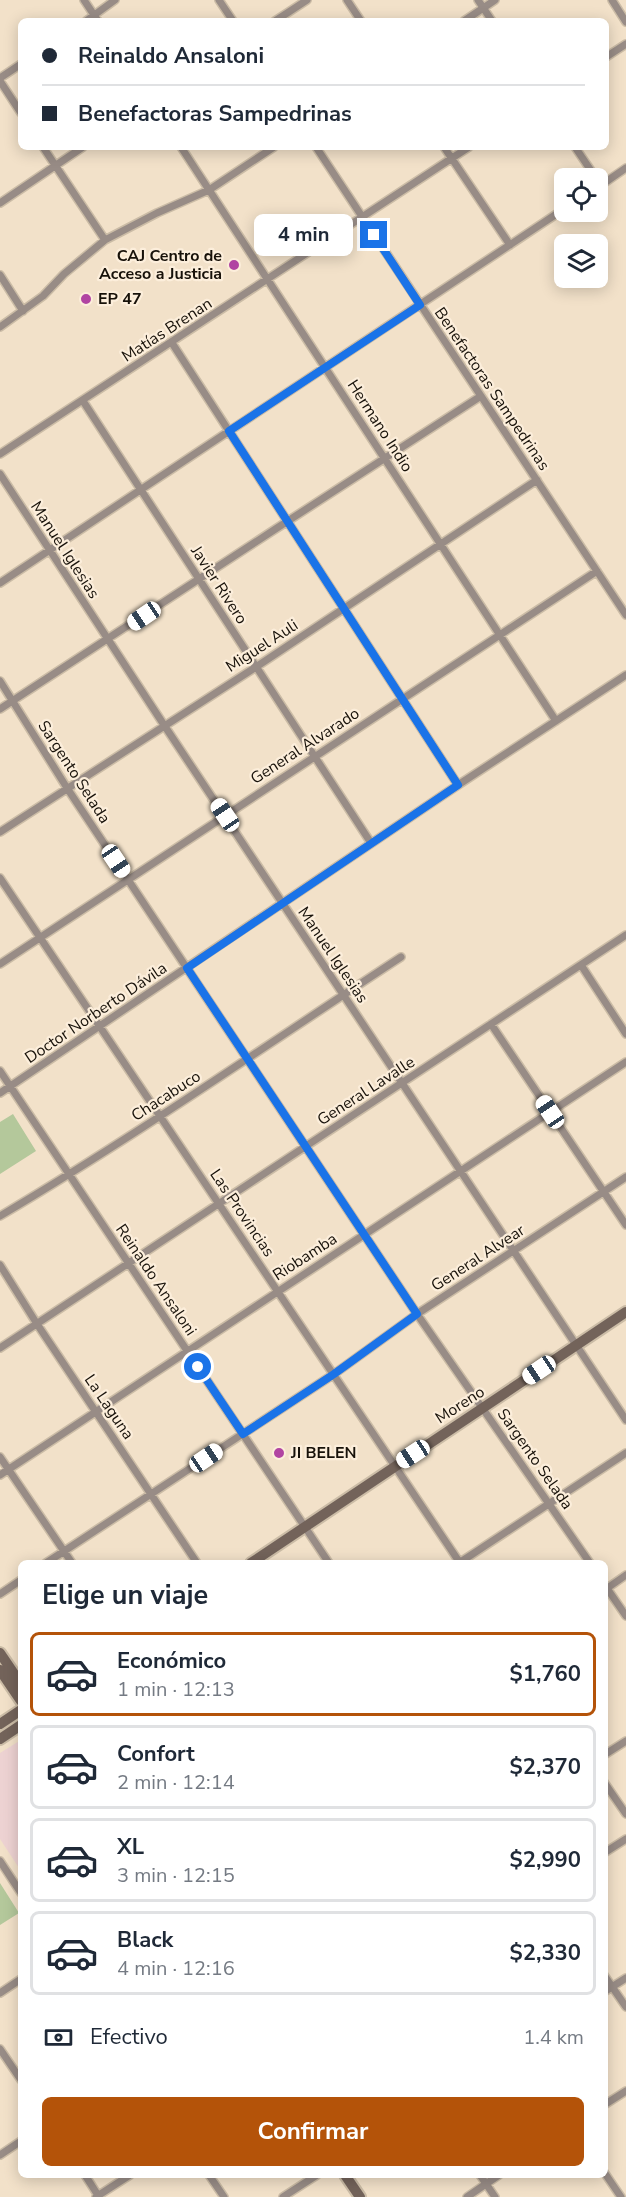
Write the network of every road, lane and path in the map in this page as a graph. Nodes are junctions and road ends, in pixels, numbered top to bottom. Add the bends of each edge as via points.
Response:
1 (84, 0) edge
2 (116, 0) edge
3 (219, 0) edge
4 (307, 0) edge
5 (346, 0) edge
6 (478, 0) edge
7 (495, 0) edge
8 (612, 0) edge
9 (483, 8) junction
10 (96, 18) edge
11 (231, 18) edge
12 (280, 18) edge
13 (358, 18) edge
14 (468, 18) edge
15 (490, 18) edge
16 (626, 22) edge
17 (626, 44) edge
18 (609, 55) edge
19 (18, 66) edge
20 (0, 79) edge
21 (18, 108) edge
22 (45, 150) edge
23 (79, 150) edge
24 (183, 150) edge
25 (269, 150) edge
26 (317, 150) edge
27 (446, 150) edge
28 (464, 150) edge
29 (577, 150) edge
30 (452, 158) junction
31 (55, 166) junction
32 (588, 168) edge
33 (626, 168) edge
34 (608, 178) edge
35 (209, 190) junction
36 (0, 202) edge
37 (554, 216) edge
38 (362, 217) junction
39 (105, 240) junction
40 (510, 245) junction
41 (0, 275) edge
42 (268, 280) junction
43 (420, 305) junction
44 (23, 311) junction
45 (0, 327) edge
46 (172, 343) junction
47 (325, 368) junction
48 (481, 396) junction
49 (83, 401) junction
50 (229, 431) junction
51 (0, 454) edge
52 (384, 458) junction
53 (0, 474) edge
54 (537, 480) junction
55 (141, 490) junction
56 (287, 520) junction
57 (441, 544) junction
58 (49, 550) junction
59 (597, 571) junction
60 (199, 579) junction
61 (0, 583) edge
62 (344, 609) junction
63 (626, 615) edge
64 (500, 634) junction
65 (108, 640) junction
66 (256, 667) junction
67 (626, 675) edge
68 (0, 681) edge
69 (402, 698) junction
70 (13, 700) junction
71 (0, 709) edge
72 (556, 721) junction
73 (164, 726) junction
74 (314, 756) junction
75 (458, 785) junction
76 (67, 788) junction
77 (225, 815) junction
78 (0, 832) edge
79 (371, 843) junction
80 (0, 878) edge
81 (128, 880) junction
82 (282, 904) junction
83 (626, 935) edge
84 (41, 938) junction
85 (401, 957) dead end
86 (0, 964) edge
87 (580, 965) junction
88 (187, 968) junction
89 (343, 995) junction
90 (491, 1024) junction
91 (100, 1026) junction
92 (626, 1034) edge
93 (247, 1059) junction
94 (626, 1062) edge
95 (0, 1071) edge
96 (402, 1083) junction
97 (10, 1087) junction
98 (0, 1093) edge
99 (550, 1112) junction
100 (161, 1116) junction
101 (306, 1146) junction
102 (460, 1171) junction
103 (69, 1175) junction
104 (626, 1177) edge
105 (603, 1191) junction
106 (219, 1203) junction
107 (0, 1216) edge
108 (626, 1225) edge
109 (364, 1234) junction
110 (514, 1251) junction
111 (129, 1263) junction
112 (0, 1265) edge
113 (278, 1291) junction
114 (626, 1312) edge
115 (417, 1314) junction
116 (37, 1324) junction
117 (576, 1345) junction
118 (0, 1348) edge
119 (187, 1351) junction
120 (334, 1374) junction
121 (483, 1408) junction
122 (95, 1411) junction
123 (626, 1420) edge
124 (243, 1434) junction
125 (626, 1453) edge
126 (0, 1457) edge
127 (395, 1466) junction
128 (8, 1469) junction
129 (0, 1475) edge
130 (151, 1495) junction
131 (550, 1503) junction
132 (304, 1526) junction
133 (64, 1551) junction
134 (50, 1560) edge
135 (70, 1560) edge
136 (195, 1560) edge
137 (255, 1560) edge
138 (327, 1560) edge
139 (458, 1560) edge
140 (464, 1560) edge
141 (588, 1560) edge
142 (626, 1575) edge
143 (18, 1582) edge
144 (608, 1585) edge
145 (608, 1591) edge
146 (0, 1594) edge
147 (626, 1616) edge
148 (0, 1653) edge
149 (0, 1670) edge
150 (18, 1680) edge
151 (18, 1697) edge
152 (18, 1712) edge
153 (0, 1724) edge
154 (18, 1727) edge
155 (0, 1738) edge
156 (626, 1741) edge
157 (608, 1752) edge
158 (608, 1788) edge
159 (626, 1814) edge
160 (626, 1839) edge
161 (608, 1850) edge
162 (0, 1862) edge
163 (18, 1889) edge
164 (626, 1978) edge
165 (608, 1980) edge
166 (18, 1981) edge
167 (613, 1987) junction
168 (608, 1990) edge
169 (0, 1993) edge
170 (626, 2007) edge
171 (0, 2049) edge
172 (18, 2076) edge
173 (626, 2091) edge
174 (608, 2102) edge
175 (18, 2143) edge
176 (0, 2155) edge
177 (87, 2178) edge
178 (126, 2178) edge
179 (211, 2178) edge
180 (312, 2178) edge
181 (347, 2178) edge
182 (482, 2178) edge
183 (495, 2178) edge
184 (608, 2178) edge
185 (486, 2184) junction
186 (98, 2197) edge
187 (224, 2197) edge
188 (283, 2197) edge
189 (360, 2197) edge
190 (467, 2197) edge
191 (495, 2197) edge
192 (621, 2197) edge

1 - 10 street
2 - 10 street
3 - 11 street
4 - 12 street
5 - 13 street
6 - 9 street
7 - 9 street
8 - 16 street
9 - 14 street
9 - 15 street
17 - 18 street
19 - 20 street
20 - 21 street
22 - 31 street
23 - 31 street
24 - 35 street, Hermano Indio
25 - 35 street
26 - 38 street, Benefactoras Sampedrinas
27 - 30 street
28 - 30 street, Matías Brenan
29 - 32 street
30 - 38 street, Matías Brenan
30 - 40 street
31 - 36 street
31 - 39 street
33 - 34 street
35 - 39 street
35 - 42 street, Hermano Indio
37 - 40 street
38 - 42 street, Matías Brenan
38 - 43 street, Benefactoras Sampedrinas
39 - 44 street
40 - 43 street
41 - 44 street
42 - 46 street, Matías Brenan
42 - 47 street, Hermano Indio
43 - 47 street
43 - 48 street, Benefactoras Sampedrinas
44 - 45 street
46 - 49 street, Matías Brenan
46 - 50 street
47 - 50 street
47 - 52 street, Hermano Indio
48 - 52 street
48 - 54 street, Benefactoras Sampedrinas
49 - 51 street, Matías Brenan
49 - 55 street, Javier Rivero
50 - 55 street
50 - 56 street
52 - 56 street
52 - 57 street, Hermano Indio
53 - 58 street, Manuel Iglesias
54 - 57 street, Miguel Auli
54 - 59 street, Benefactoras Sampedrinas
55 - 58 street
55 - 60 street, Javier Rivero
56 - 60 street
56 - 62 street
57 - 62 street, Miguel Auli
57 - 64 street, Hermano Indio
58 - 61 street
58 - 65 street, Manuel Iglesias
59 - 63 street, Benefactoras Sampedrinas
59 - 64 street, General Alvarado
60 - 65 street
60 - 66 street, Javier Rivero
62 - 66 street, Miguel Auli
62 - 69 street
64 - 69 street, General Alvarado
64 - 72 street, Hermano Indio
65 - 70 street
65 - 73 street, Manuel Iglesias
66 - 73 street, Miguel Auli
66 - 74 street, Javier Rivero
67 - 72 street, Doctor Norberto Dávila
68 - 70 street, Sargento Selada
69 - 74 street, General Alvarado
69 - 75 street
70 - 71 street
70 - 76 street, Sargento Selada
72 - 75 street, Doctor Norberto Dávila
73 - 76 street, Miguel Auli
73 - 77 street, Manuel Iglesias
74 - 77 street, General Alvarado
74 - 79 street, Javier Rivero
75 - 79 street, Doctor Norberto Dávila
76 - 78 street, Miguel Auli
76 - 81 street, Sargento Selada
77 - 81 street, General Alvarado
77 - 82 street, Manuel Iglesias
79 - 82 street, Doctor Norberto Dávila
80 - 84 street, Las Provincias
81 - 84 street, General Alvarado
81 - 88 street, Sargento Selada
82 - 88 street, Doctor Norberto Dávila
82 - 89 street, Manuel Iglesias
83 - 87 street, General Lavalle
84 - 86 street, General Alvarado
84 - 91 street, Las Provincias
85 - 89 street, Chacabuco
87 - 90 street, General Lavalle
87 - 92 street
88 - 91 street, Doctor Norberto Dávila
88 - 93 street, Sargento Selada
89 - 93 street, Chacabuco
89 - 96 street, Manuel Iglesias
90 - 96 street, General Lavalle
90 - 99 street
91 - 97 street, Doctor Norberto Dávila
91 - 100 street, Las Provincias
93 - 100 street, Chacabuco
93 - 101 street, Sargento Selada
94 - 99 street, Riobamba
95 - 97 street, Reinaldo Ansaloni
96 - 101 street, General Lavalle
96 - 102 street, Manuel Iglesias
97 - 98 street, Doctor Norberto Dávila
97 - 103 street, Reinaldo Ansaloni
99 - 102 street, Riobamba
99 - 105 street
100 - 103 street, Chacabuco
100 - 106 street, Las Provincias
101 - 106 street, General Lavalle
101 - 109 street, Sargento Selada
102 - 109 street, Riobamba
102 - 110 street, Manuel Iglesias
103 - 107 street, Chacabuco
103 - 111 street, Reinaldo Ansaloni
104 - 105 street, General Alvear
105 - 108 street
105 - 110 street, General Alvear
106 - 111 street, General Lavalle
106 - 113 street, Las Provincias
109 - 113 street, Riobamba
109 - 115 street, Sargento Selada
110 - 115 street, General Alvear
110 - 117 street, Manuel Iglesias
111 - 116 street, General Lavalle
111 - 119 street, Reinaldo Ansaloni
112 - 116 street, La Laguna
113 - 119 street, Riobamba
113 - 120 street, Las Provincias
114 - 117 street, Moreno
115 - 120 street, General Alvear
115 - 121 street, Sargento Selada
116 - 118 street, General Lavalle
116 - 122 street, La Laguna
117 - 121 street, Moreno
117 - 123 street, Manuel Iglesias
119 - 122 street, Riobamba
119 - 124 street, Reinaldo Ansaloni
120 - 124 street, General Alvear
120 - 127 street, Las Provincias
121 - 127 street, Moreno
121 - 131 street, Sargento Selada
122 - 128 street, Riobamba
122 - 130 street, La Laguna
124 - 130 street, General Alvear
124 - 132 street, Reinaldo Ansaloni
125 - 131 street
126 - 128 street
127 - 132 street, Moreno
127 - 139 street, Las Provincias
128 - 129 street, Riobamba
128 - 133 street
130 - 133 street, General Alvear
130 - 136 street, La Laguna
131 - 140 street
131 - 141 street, Sargento Selada
132 - 137 street, Moreno
132 - 138 street, Reinaldo Ansaloni
133 - 134 street, General Alvear
133 - 135 street
142 - 144 street
143 - 146 street
145 - 147 street
148 - 150 street
149 - 151 street
152 - 153 street
154 - 155 street
156 - 157 street
158 - 159 street
160 - 161 street
162 - 163 street
164 - 167 street
165 - 167 street
166 - 169 street
167 - 168 street
167 - 170 street
171 - 172 street
173 - 174 street
175 - 176 street
177 - 186 street
178 - 186 street
179 - 187 street
180 - 188 street
181 - 189 street
182 - 185 street
183 - 185 street
184 - 192 street
185 - 190 street
185 - 191 street

